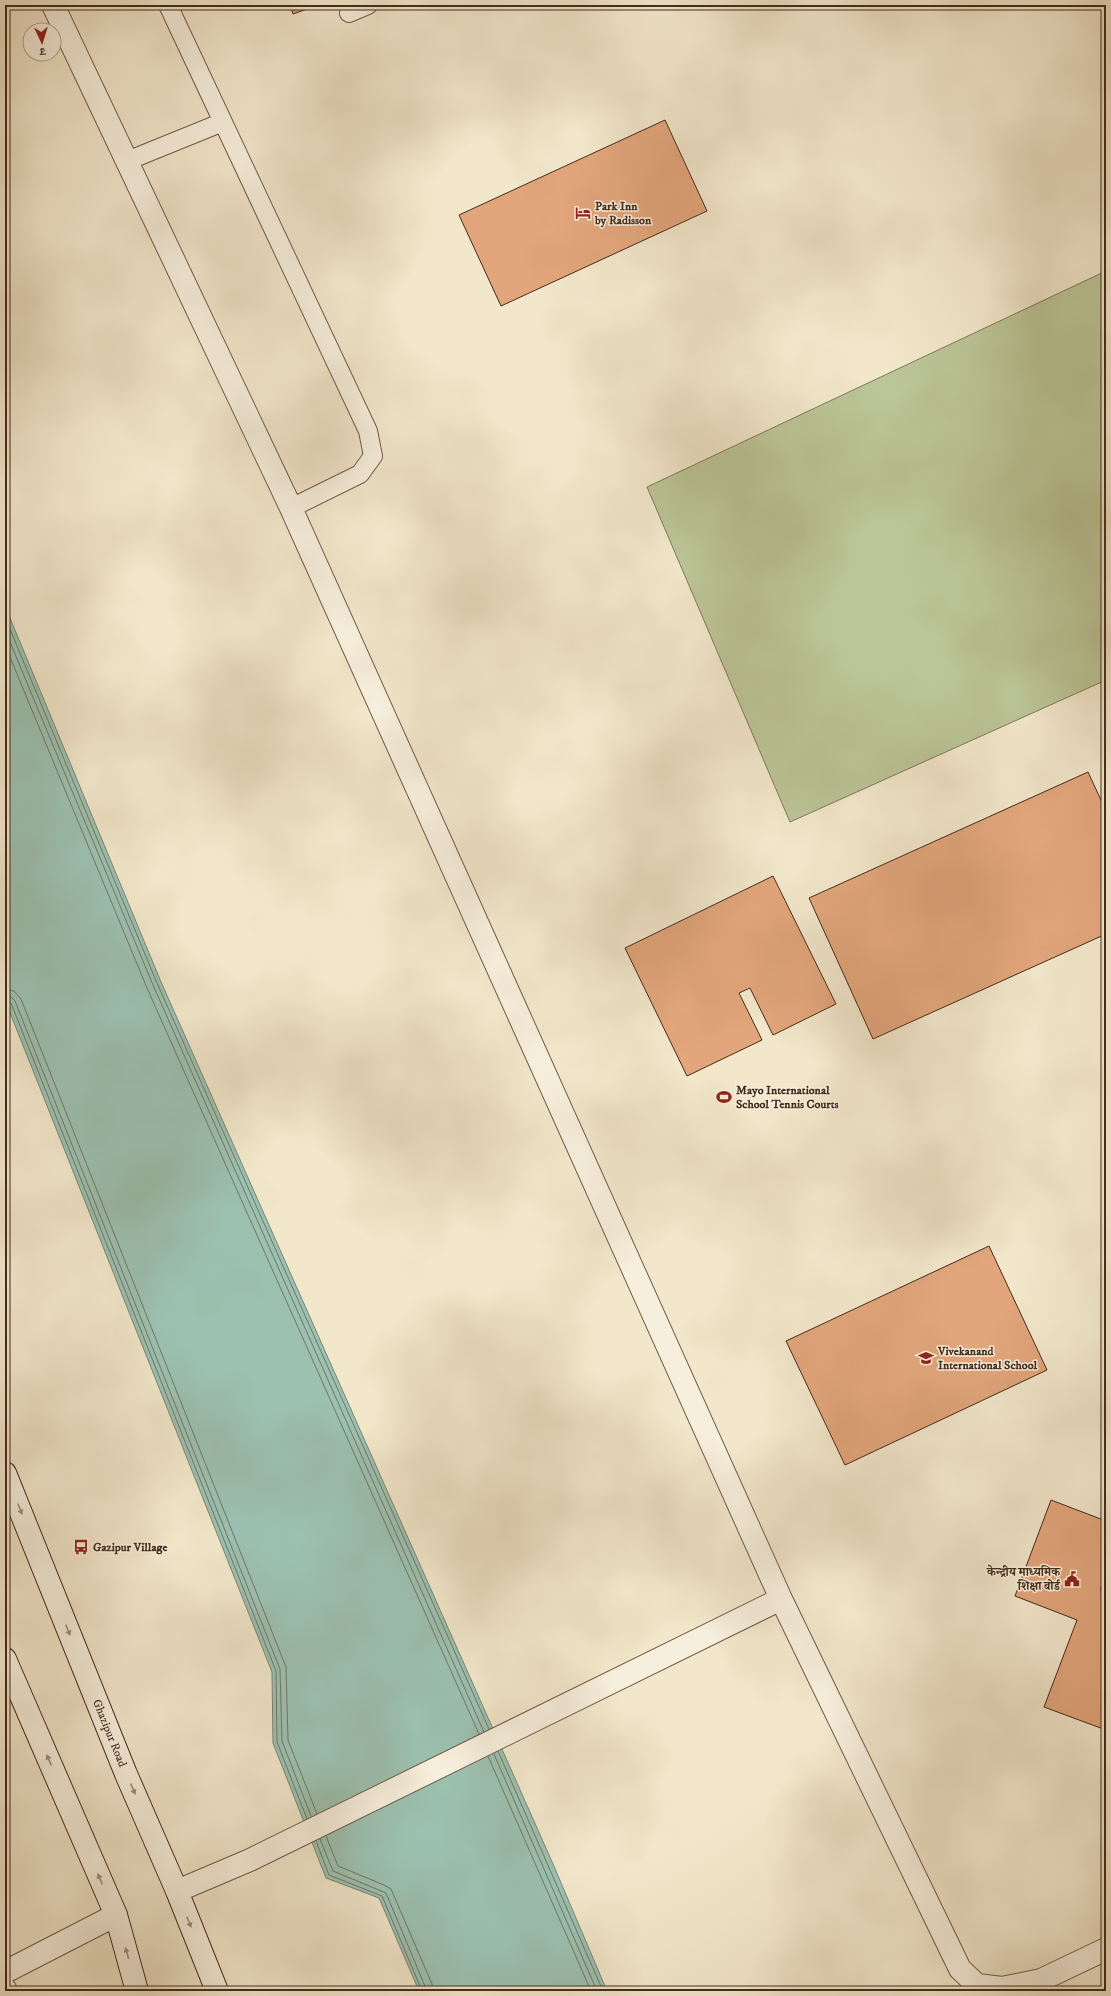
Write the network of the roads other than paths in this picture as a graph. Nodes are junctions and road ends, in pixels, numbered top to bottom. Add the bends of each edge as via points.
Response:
1 (53, 5) edge
2 (168, 5) edge
3 (368, 5) edge
4 (349, 13) dead end
5 (223, 122) junction
6 (127, 161) junction
7 (291, 508) junction
8 (5, 1473) edge
9 (781, 1599) junction
10 (5, 1659) edge
11 (177, 1891) junction
12 (116, 1915) junction
13 (1106, 1949) edge
14 (5, 1972) edge
15 (137, 1991) edge
16 (217, 1991) edge

1 - 6 street
2 - 5 lane
3 - 4 lane
5 - 6 lane
5 - 7 lane via 368,431 371,443 373,456 360,474
6 - 7 street
7 - 9 street
8 -> 11 street, Ghazipur Road via 126,1774
9 - 11 street via 250,1860
9 - 13 street via 960,1969 977,1985 1002,1988 1042,1980
12 -> 10 street
11 -> 16 street, Ghazipur Road
12 - 14 street
15 -> 12 street

